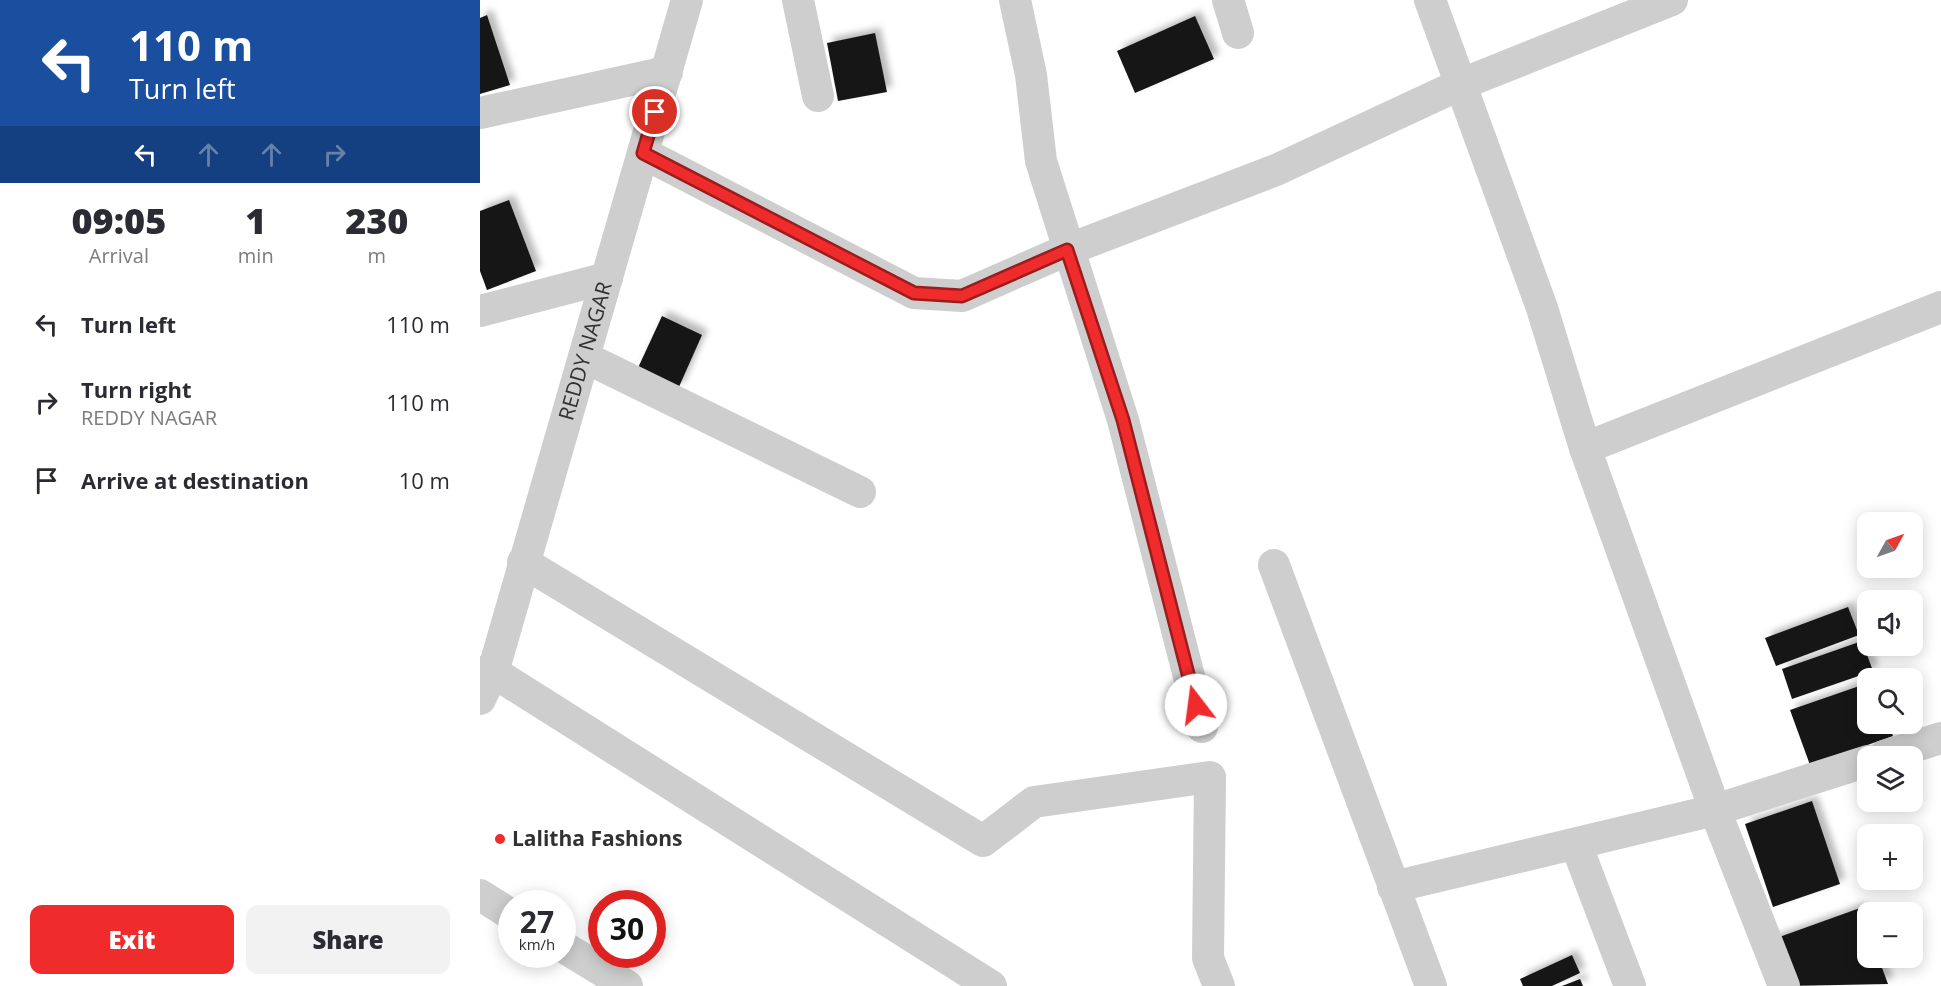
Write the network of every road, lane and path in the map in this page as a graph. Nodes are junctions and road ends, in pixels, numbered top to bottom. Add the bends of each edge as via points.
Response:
1 (687, 0) edge
2 (798, 0) edge
3 (1015, 0) edge
4 (1228, 0) edge
5 (1430, 0) edge
6 (1672, 0) edge
7 (1238, 33) dead end
8 (667, 72) junction
9 (1459, 85) junction
10 (818, 96) dead end
11 (480, 113) edge
12 (643, 153) junction
13 (1067, 250) junction
14 (607, 278) junction
15 (1941, 307) edge
16 (480, 311) edge
17 (584, 357) junction
18 (1585, 448) junction
19 (860, 492) dead end
20 (524, 561) junction
21 (1274, 565) dead end
22 (484, 681) edge
23 (1202, 727) dead end
24 (1941, 738) edge
25 (1916, 746) edge
26 (1857, 765) edge
27 (1715, 810) junction
28 (1576, 844) junction
29 (1394, 887) junction
30 (480, 895) edge
31 (498, 906) edge
32 (576, 955) edge
33 (627, 986) edge
34 (991, 986) edge
35 (1219, 986) edge
36 (1431, 986) edge
37 (1630, 986) edge
38 (1784, 986) edge

1 - 8 street, REDDY NAGAR
2 - 10 street
3 - 13 street via 1031,75 1041,161
4 - 7 street
5 - 9 street
6 - 9 street
8 - 11 street
8 - 12 street, REDDY NAGAR
9 - 13 street via 1276,170
9 - 18 street via 1542,308
12 - 13 street via 914,293 962,296
12 - 14 street, REDDY NAGAR
13 - 23 street via 1123,420
14 - 16 street
14 - 17 street, REDDY NAGAR
15 - 18 street
17 - 19 street
17 - 20 street, REDDY NAGAR
18 - 27 street
20 - 22 street, REDDY NAGAR
20 - 35 street via 983,841 1034,802 1209,777 1208,958
21 - 29 street
22 - 34 street
24 - 25 street
26 - 27 street
27 - 28 street
27 - 38 street
28 - 29 street
28 - 37 street
29 - 36 street
30 - 31 street
32 - 33 street

